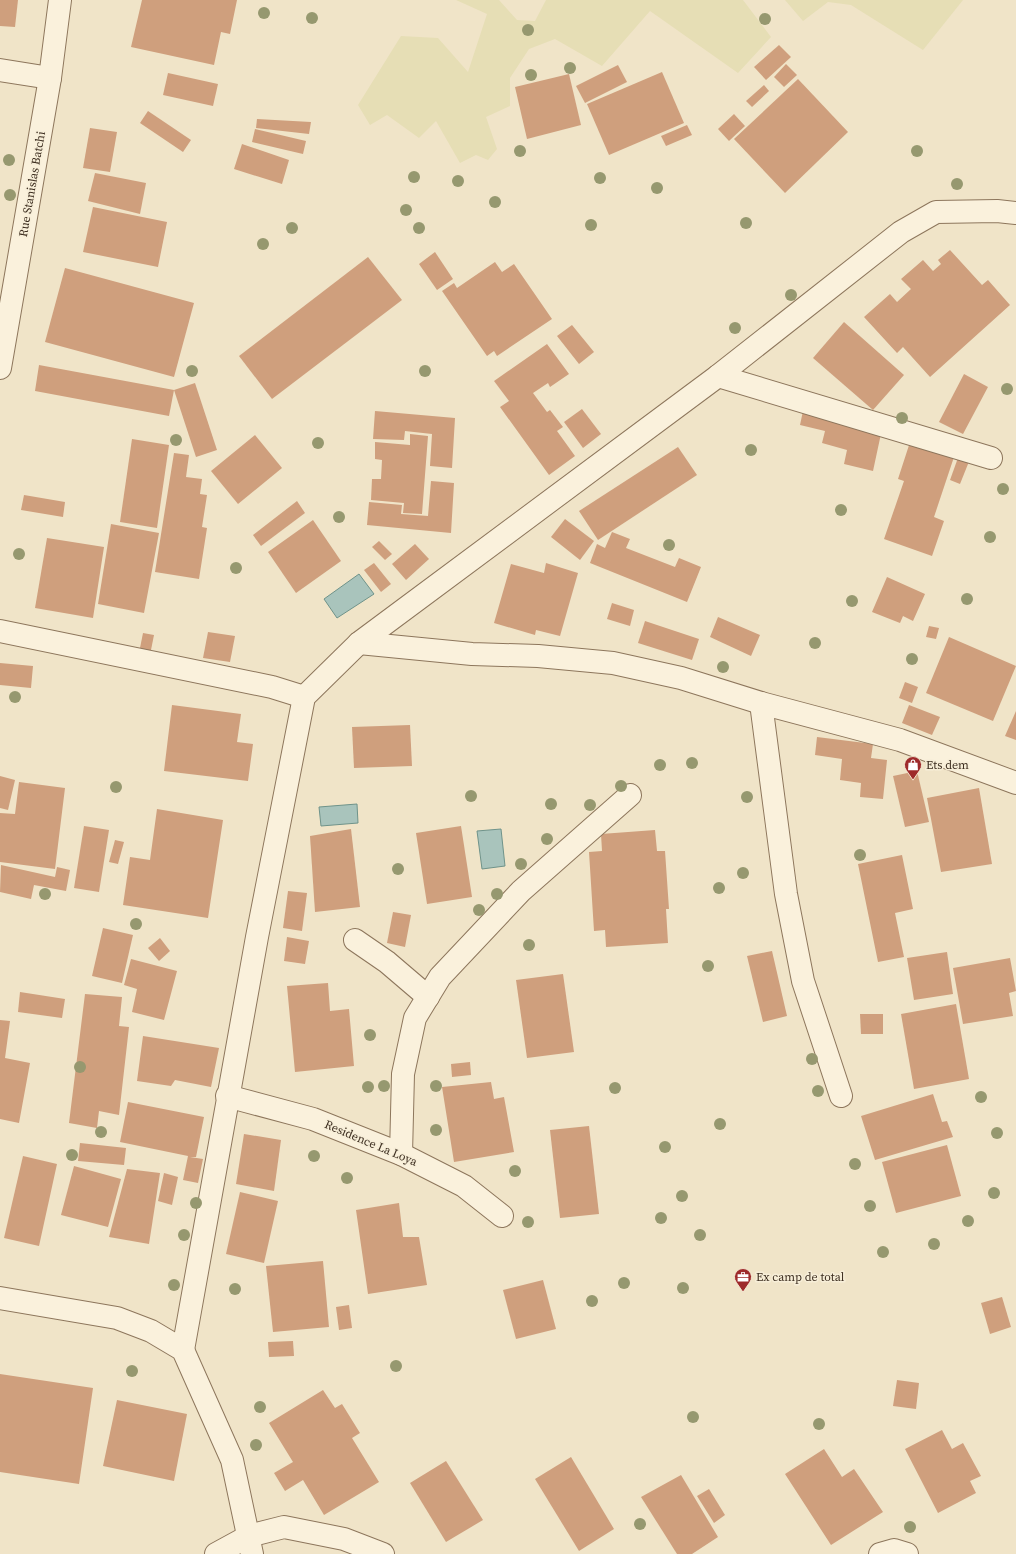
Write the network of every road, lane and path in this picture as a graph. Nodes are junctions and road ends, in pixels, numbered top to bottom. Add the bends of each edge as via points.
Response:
1 (60, 0) edge
2 (0, 70) edge
3 (50, 78) junction
4 (1016, 213) edge
5 (0, 368) edge
6 (718, 376) junction
7 (990, 458) dead end
8 (0, 631) edge
9 (359, 643) junction
10 (304, 697) junction
11 (761, 703) junction
12 (1016, 783) edge
13 (630, 795) dead end
14 (355, 940) dead end
15 (428, 996) junction
16 (227, 1096) junction
17 (841, 1096) dead end
18 (401, 1154) junction
19 (502, 1216) dead end
20 (0, 1298) edge
21 (183, 1350) junction
22 (250, 1545) edge
23 (216, 1554) edge
24 (383, 1554) edge
25 (880, 1554) edge
26 (907, 1554) edge

1 - 3 street, Rue Stanislas Batchi
2 - 3 street
3 - 5 street, Rue Stanislas Batchi
4 - 6 street via 936,212 930,215 901,232
6 - 7 street
6 - 9 street
8 - 10 street via 272,687
9 - 10 street
9 - 11 street via 472,654 538,656 613,663 681,678
10 - 16 street
11 - 12 street via 900,740
11 - 17 street via 786,894 801,974
13 - 15 street via 521,891 440,977
14 - 15 street via 387,962
15 - 18 street via 416,1018 403,1074
16 - 18 street, Residence La Loya via 313,1119
16 - 21 street
18 - 19 street, Residence La Loya via 464,1186
20 - 21 street via 117,1318 151,1331
21 - 22 street via 232,1460
22 - 23 street
22 - 24 street via 284,1527 344,1539
25 - 26 street via 894,1550

